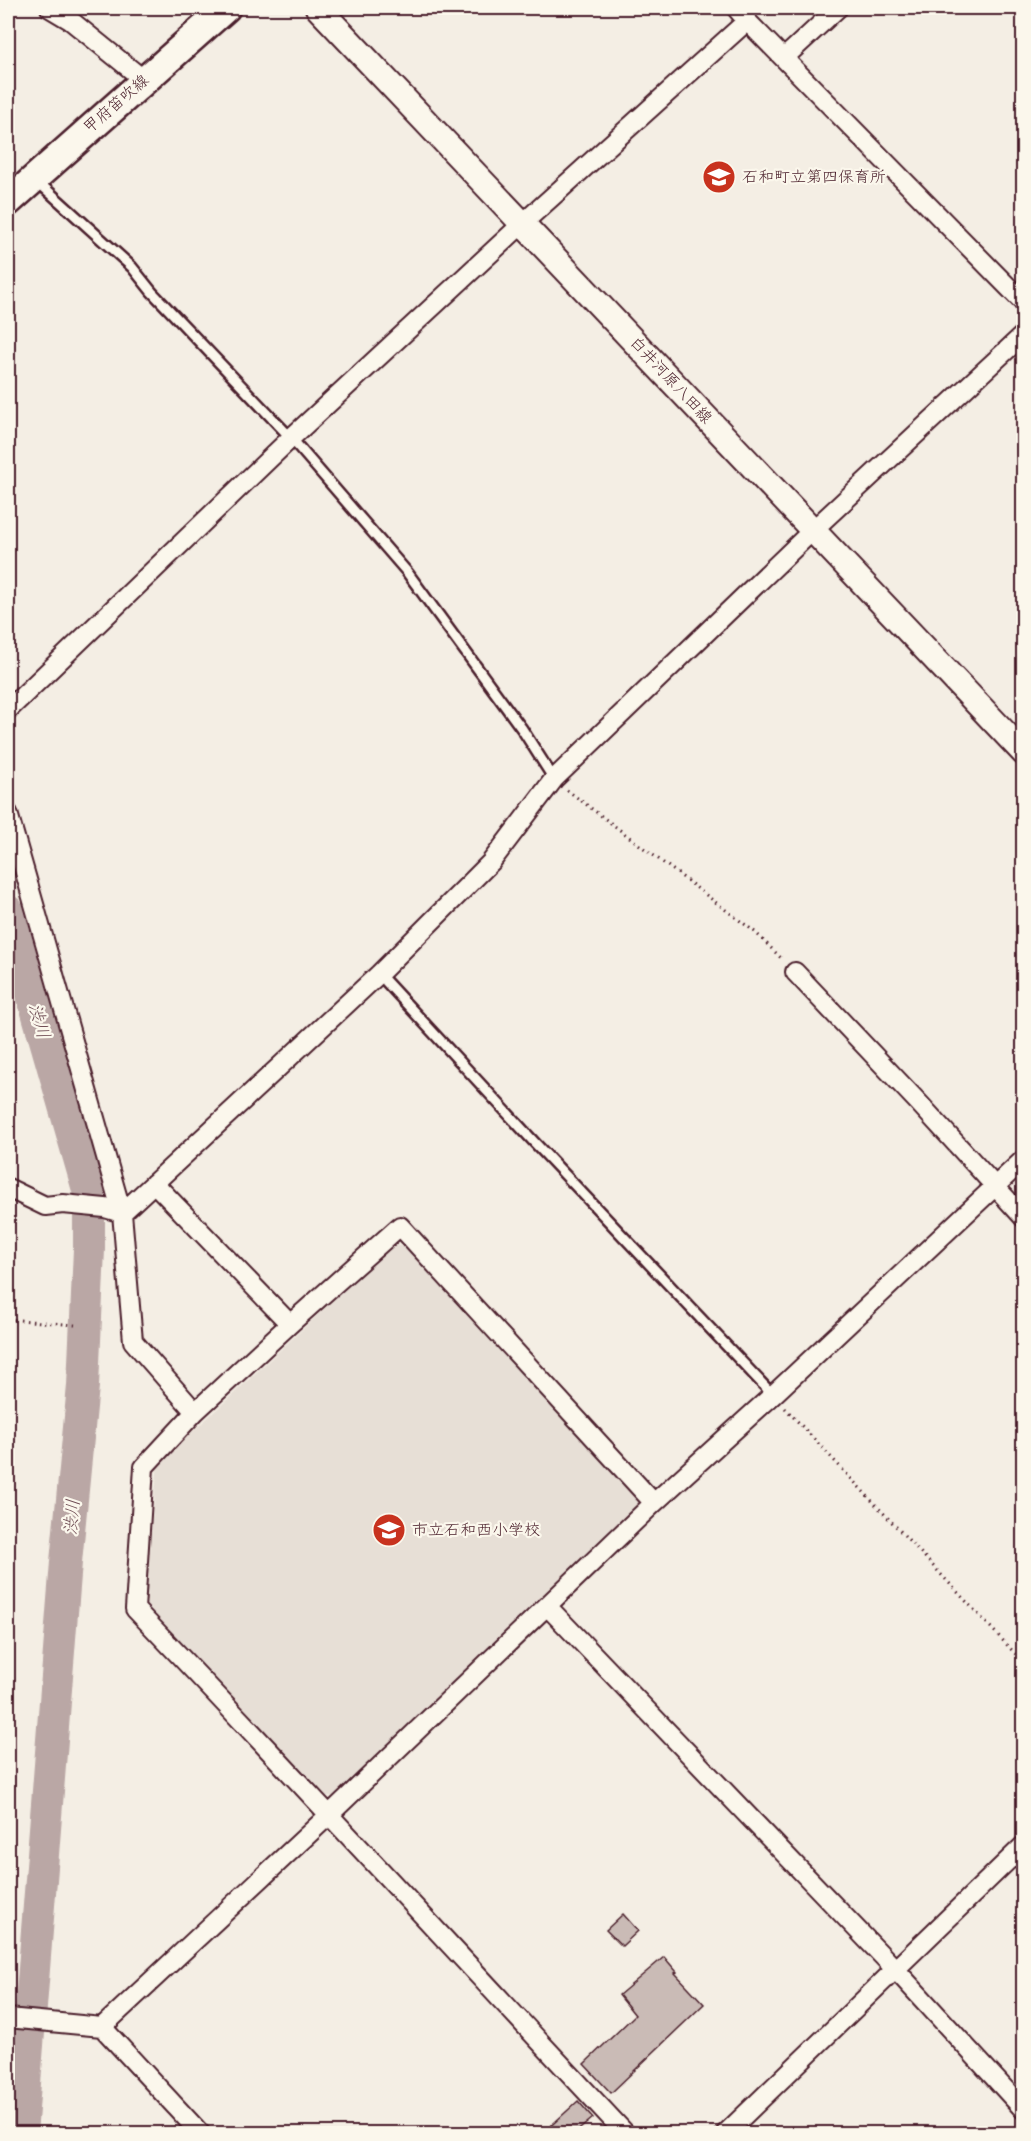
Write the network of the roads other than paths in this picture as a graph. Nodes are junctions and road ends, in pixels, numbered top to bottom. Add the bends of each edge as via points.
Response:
1 (50, 8) edge
2 (226, 8) edge
3 (318, 8) edge
4 (838, 8) edge
5 (741, 14) edge
6 (784, 58) junction
7 (144, 80) junction
8 (33, 178) junction
9 (8, 202) edge
10 (522, 224) junction
11 (1023, 303) edge
12 (1023, 334) edge
13 (291, 438) junction
14 (813, 530) junction
15 (8, 710) edge
16 (1023, 753) edge
17 (554, 779) junction
18 (8, 813) edge
19 (795, 972) road end
20 (379, 974) junction
21 (1023, 1159) edge
22 (154, 1183) junction
23 (994, 1186) junction
24 (8, 1188) edge
25 (113, 1210) junction
26 (1023, 1218) edge
27 (290, 1324) junction
28 (772, 1395) junction
29 (195, 1412) junction
30 (654, 1503) junction
31 (547, 1606) junction
32 (328, 1816) junction
33 (1023, 1845) edge
34 (895, 1969) junction
35 (13, 2018) edge
36 (102, 2027) junction
37 (1023, 2110) edge
38 (201, 2133) edge
39 (626, 2133) edge
40 (725, 2133) edge

1 - 7 street
2 - 7 main road, 甲府笛吹線
3 - 10 main road, 白井河原八田線
4 - 6 street
5 - 6 street
5 - 10 street
6 - 11 street
7 - 8 main road, 甲府笛吹線
8 - 9 main road, 甲府笛吹線
8 - 13 lane via 132,267
10 - 13 street
10 - 14 main road, 白井河原八田線
12 - 14 street
13 - 15 street
13 - 17 lane via 407,572
14 - 16 main road, 白井河原八田線
14 - 17 street
17 - 20 street via 491,862
18 - 25 street
19 - 23 street
20 - 22 street
20 - 28 lane
21 - 23 street
22 - 25 street
22 - 27 street
23 - 26 street
23 - 28 street
24 - 25 street via 45,1206 63,1204
25 - 29 street via 132,1341
27 - 29 street
27 - 30 street via 400,1226
28 - 30 street
29 - 32 street via 144,1467 135,1609
30 - 31 street
31 - 32 street
31 - 34 street
32 - 36 street
32 - 39 street
33 - 34 street
34 - 37 street
34 - 40 street
35 - 36 street
36 - 38 street

